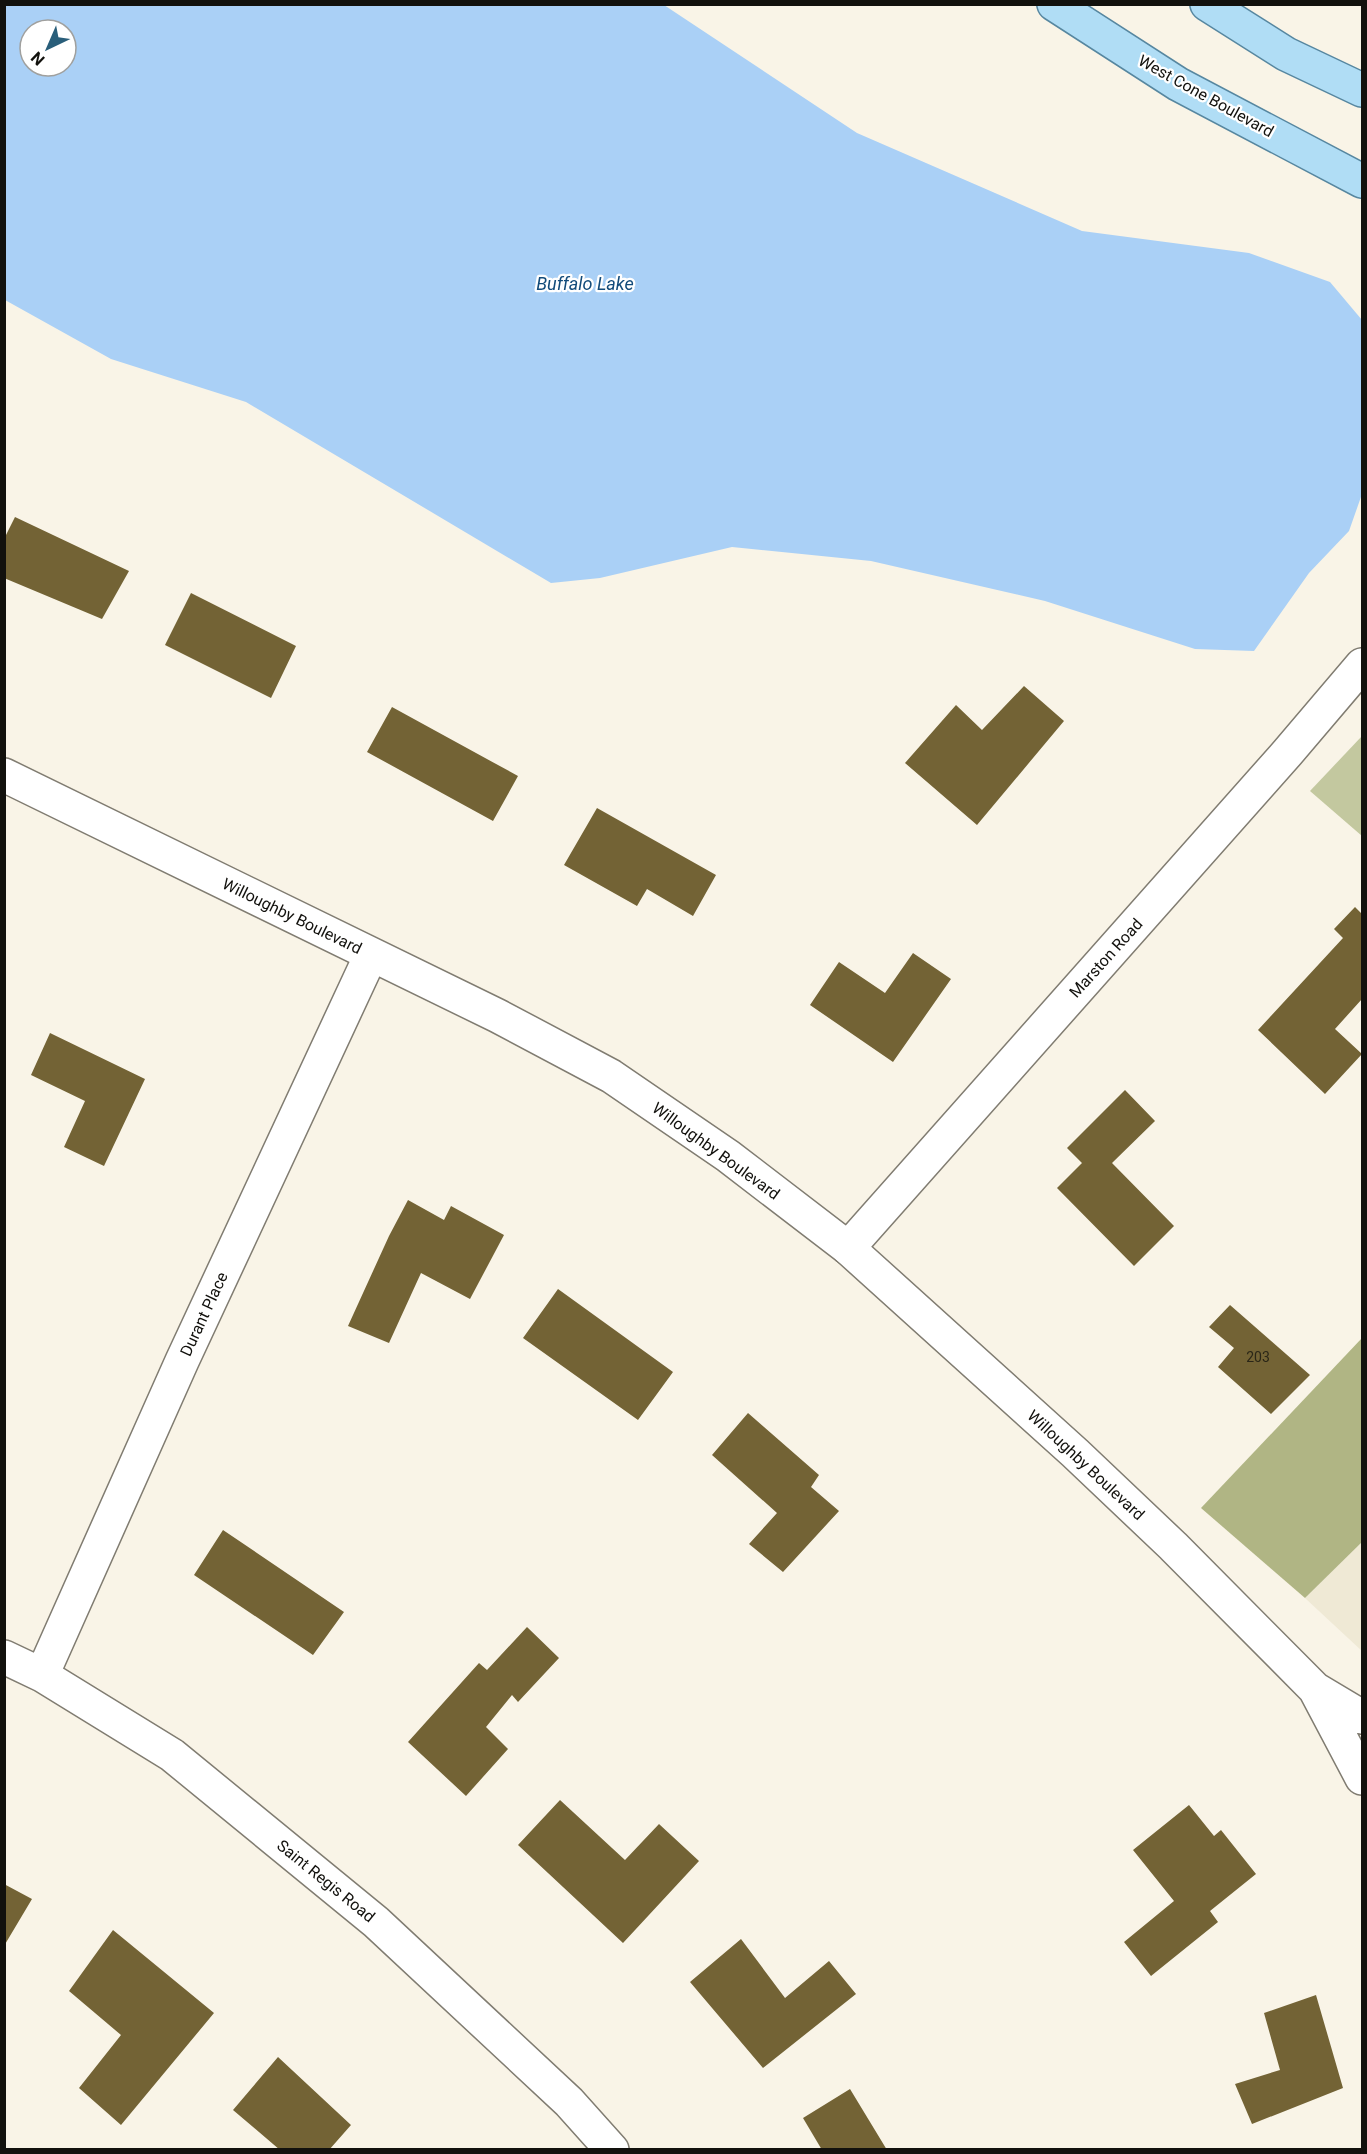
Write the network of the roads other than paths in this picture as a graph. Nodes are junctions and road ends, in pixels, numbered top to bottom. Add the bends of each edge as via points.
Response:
1 (1054, 4) edge
2 (1207, 4) edge
3 (1362, 90) edge
4 (1362, 181) edge
5 (1362, 665) edge
6 (4, 775) edge
7 (371, 955) junction
8 (848, 1248) junction
9 (4, 1657) edge
10 (42, 1675) junction
11 (1315, 1689) junction
12 (1362, 1717) edge
13 (1362, 1778) edge
14 (612, 2150) edge

1 - 4 main road, West Cone Boulevard via 1178,84
2 - 3 main road via 1286,54
5 - 8 street, Marston Road
6 - 7 street, Willoughby Boulevard
7 - 8 street, Willoughby Boulevard via 610,1076 728,1156
7 - 10 street, Durant Place via 182,1361
8 - 11 street, Willoughby Boulevard via 1075,1453
9 - 10 street, Saint Regis Road
10 - 14 street, Saint Regis Road via 172,1755 376,1922 569,2102
11 - 12 street, Willoughby Boulevard
11 - 13 street, Willoughby Boulevard

